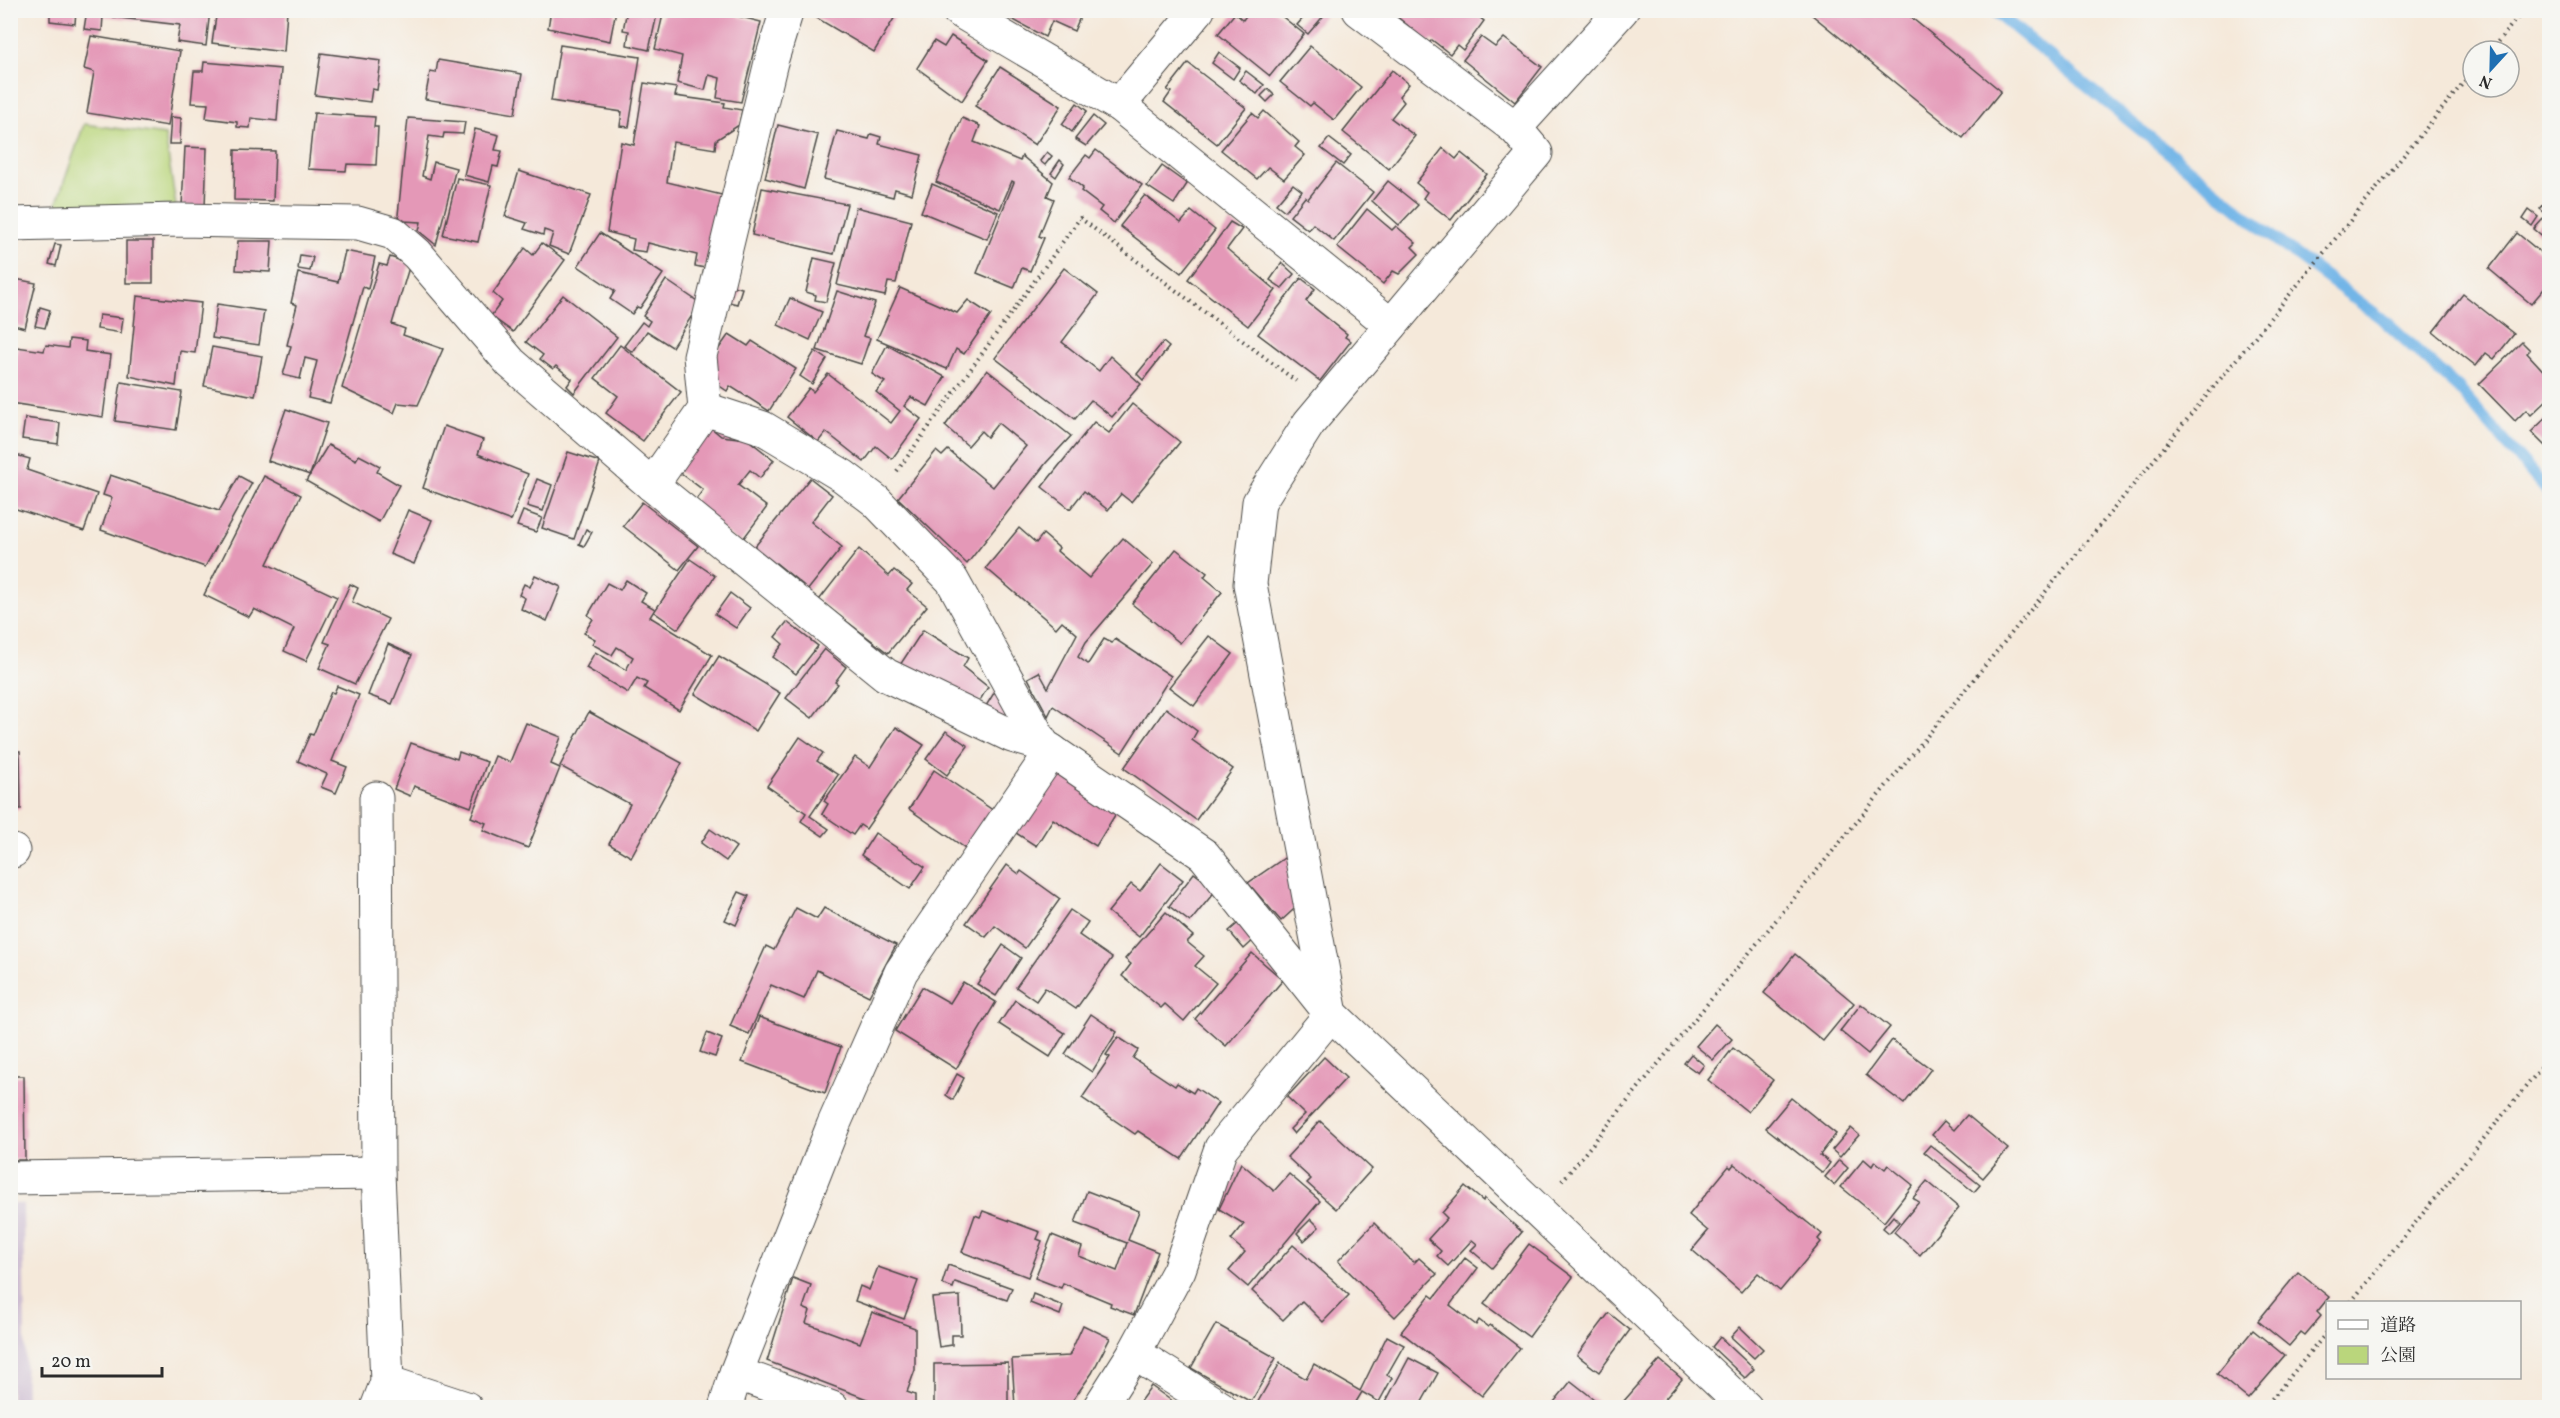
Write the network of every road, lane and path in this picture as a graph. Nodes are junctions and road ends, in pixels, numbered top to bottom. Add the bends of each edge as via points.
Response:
1 (788, 10) edge
2 (958, 10) edge
3 (1198, 10) edge
4 (1359, 10) edge
5 (1622, 10) edge
6 (2524, 10) edge
7 (2500, 39) edge
8 (2461, 85) edge
9 (1119, 105) junction
10 (1515, 128) junction
11 (10, 224) edge
12 (1391, 325) junction
13 (1326, 404) junction
14 (705, 409) junction
15 (652, 485) junction
16 (876, 501) junction
17 (1048, 748) junction
18 (376, 798) dead end
19 (1331, 1014) junction
20 (2550, 1057) edge
21 (378, 1173) junction
22 (10, 1178) edge
23 (1538, 1210) junction
24 (2352, 1301) edge
25 (2326, 1333) edge
26 (1134, 1353) junction
27 (736, 1373) junction
28 (382, 1395) edge
29 (466, 1407) edge
30 (725, 1407) edge
31 (832, 1407) edge
32 (1099, 1407) edge
33 (1221, 1407) edge
34 (1746, 1407) edge
35 (2264, 1407) edge

1 - 14 street via 771,62 700,356
2 - 9 street
3 - 9 street
4 - 10 street
5 - 10 street
6 - 7 path
8 - 23 path
9 - 12 street
10 - 12 street via 1536,153
11 - 15 street via 179,220 358,224 393,233 417,254 511,363
12 - 13 street
13 - 16 path via 1080,218
13 - 19 street via 1309,423 1259,502 1250,584
14 - 15 street
14 - 16 street via 763,428 843,476
15 - 17 street via 886,675 1011,736
16 - 17 street via 952,580
17 - 19 street via 1204,855
17 - 27 street via 901,972 833,1126
18 - 21 street
19 - 23 street
19 - 26 street via 1221,1148 1179,1270
20 - 24 path
21 - 22 street
21 - 28 street
23 - 34 street
25 - 35 path
26 - 32 street
26 - 33 street
27 - 30 street
27 - 31 street
28 - 29 street

